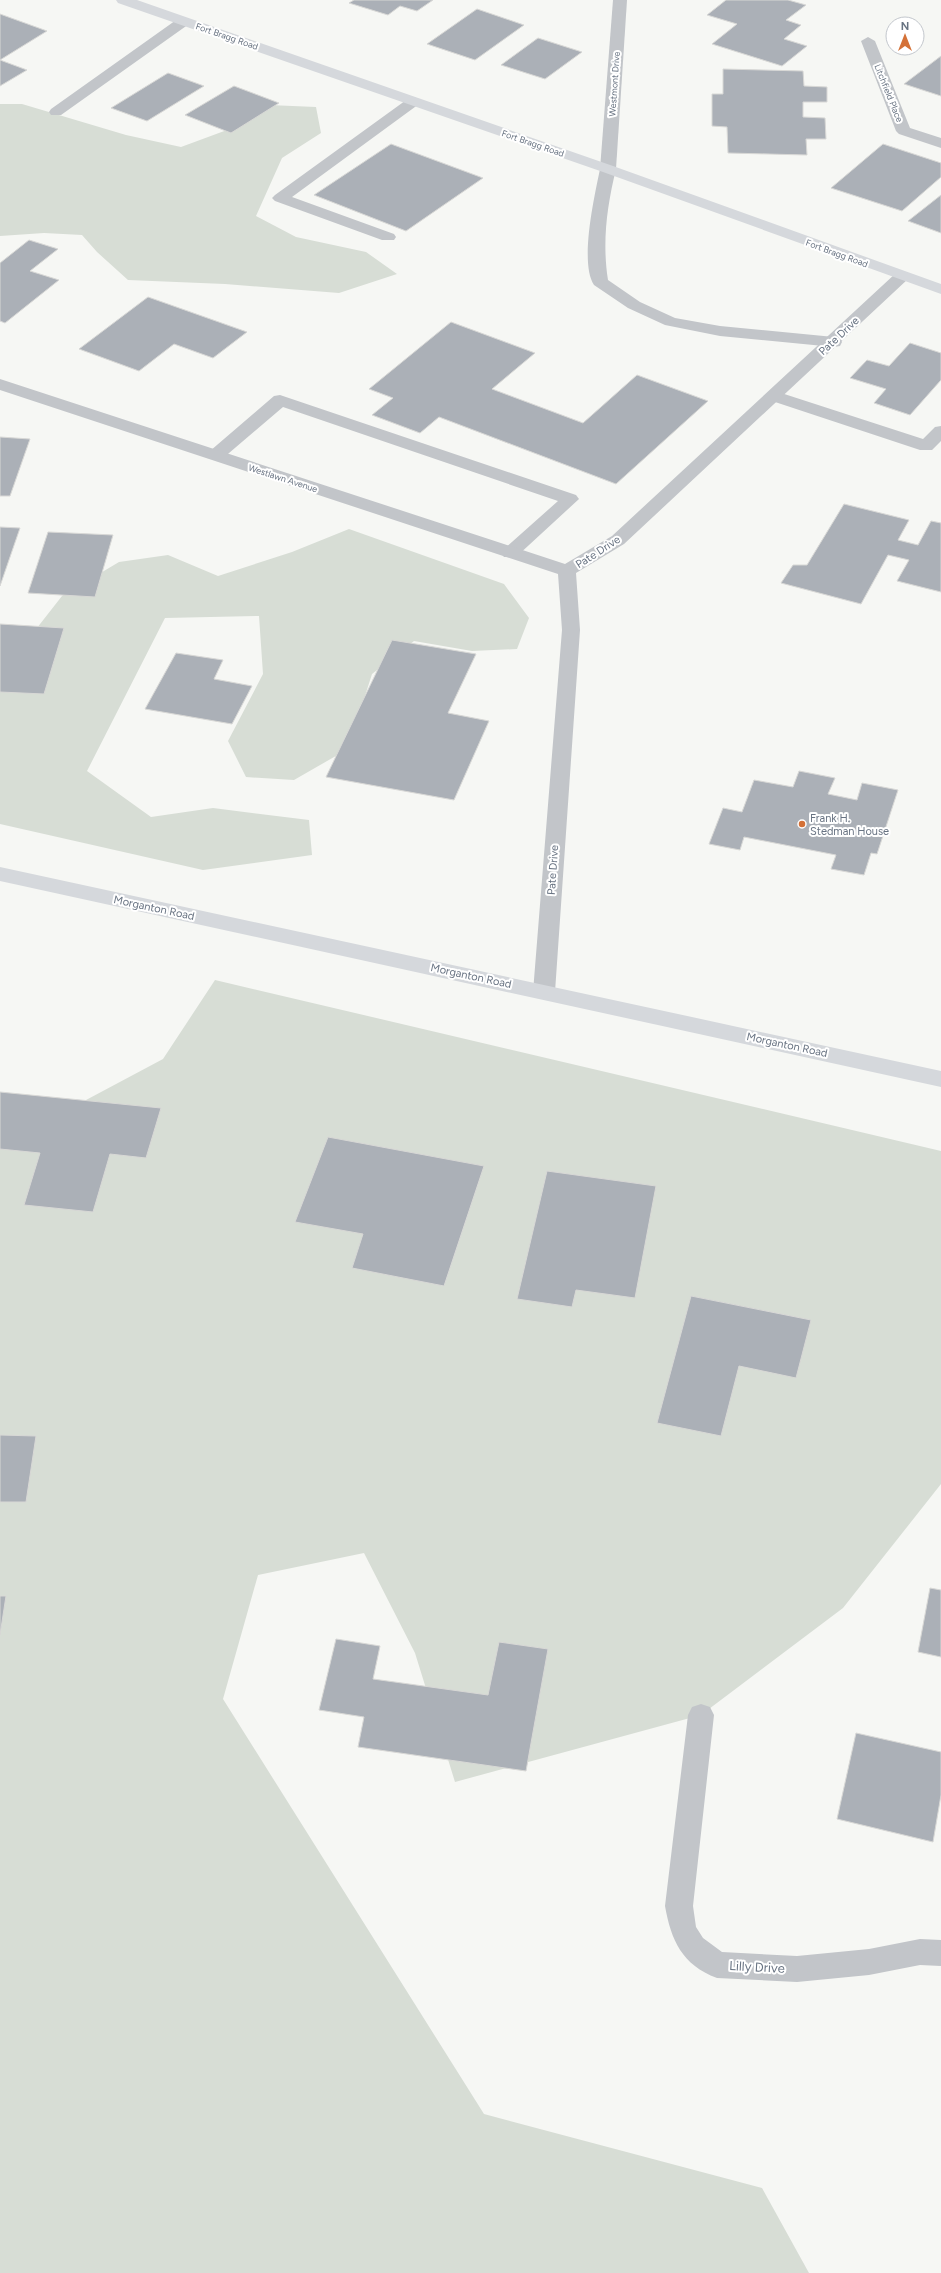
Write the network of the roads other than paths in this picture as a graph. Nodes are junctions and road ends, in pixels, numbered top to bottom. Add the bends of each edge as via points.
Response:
1 (123, 0) edge
2 (620, 0) edge
3 (184, 21) junction
4 (868, 41) dead end
5 (414, 101) junction
6 (56, 112) dead end
7 (941, 143) edge
8 (608, 169) junction
9 (388, 237) dead end
10 (902, 276) junction
11 (941, 289) edge
12 (834, 342) junction
13 (0, 384) edge
14 (775, 396) junction
15 (941, 431) edge
16 (216, 455) junction
17 (510, 553) junction
18 (566, 571) junction
19 (0, 874) edge
20 (544, 992) junction
21 (941, 1079) edge
22 (701, 1715) dead end
23 (941, 1952) edge

1 - 3 main road, Fort Bragg Road
2 - 8 street, Westmont Drive
3 - 5 main road, Fort Bragg Road
3 - 6 street
4 - 7 street, Litchfield Place via 904,131
5 - 8 main road, Fort Bragg Road
5 - 9 street via 280,198
8 - 10 main road, Fort Bragg Road
8 - 12 street, Westmont Drive via 596,230 596,258 600,282 634,304 671,322 720,331
10 - 11 main road, Fort Bragg Road
10 - 12 street, Pate Drive
12 - 14 street, Pate Drive
13 - 16 street, Westlawn Avenue
14 - 15 street via 926,446
14 - 18 street, Pate Drive via 618,540
16 - 17 street, Westlawn Avenue
16 - 17 street via 280,400 570,499
17 - 18 street, Westlawn Avenue
18 - 20 street, Pate Drive via 571,630
19 - 20 main road, Morganton Road
20 - 21 main road, Morganton Road
22 - 23 street, Lilly Drive via 679,1906 683,1929 693,1947 717,1965 797,1969 869,1962 920,1952

